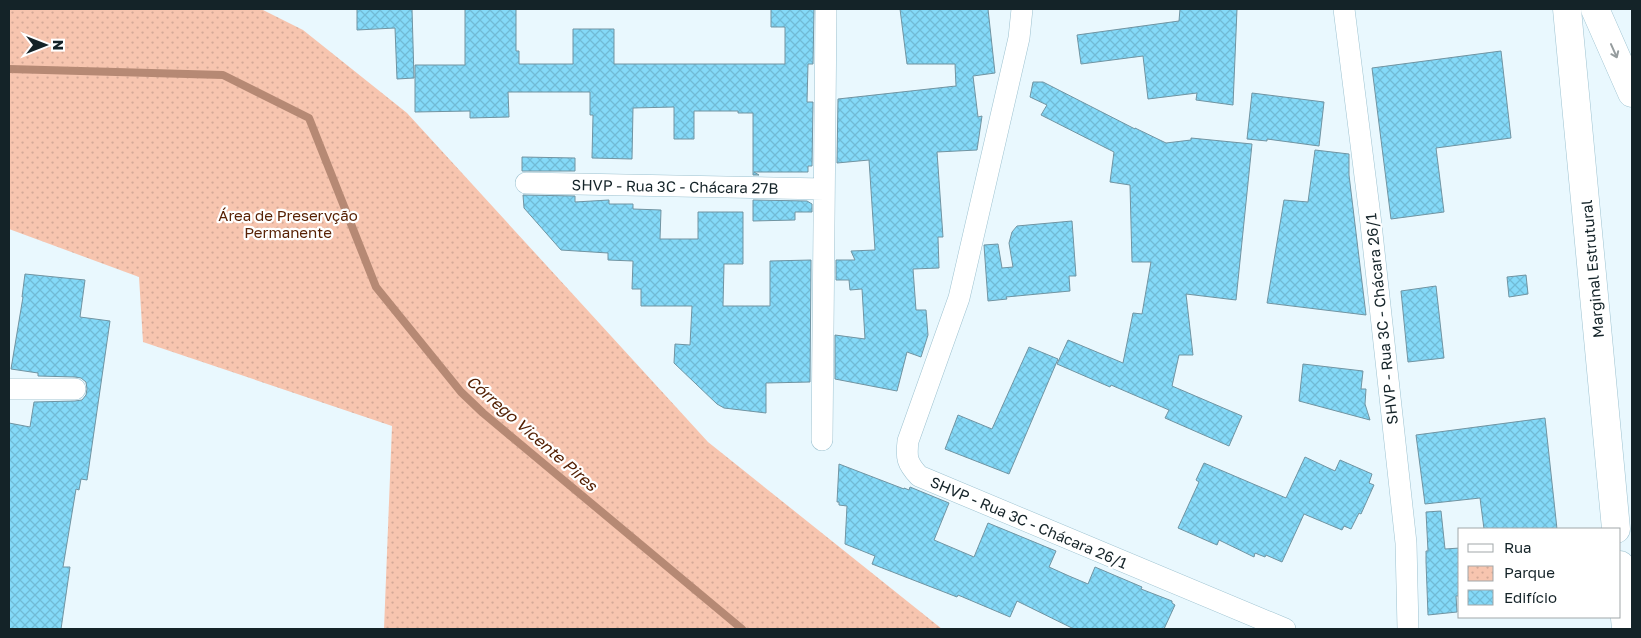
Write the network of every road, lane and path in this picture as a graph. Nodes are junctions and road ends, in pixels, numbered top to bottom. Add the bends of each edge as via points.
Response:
1 (826, 9) edge
2 (1022, 9) edge
3 (1344, 9) edge
4 (1567, 9) edge
5 (1595, 9) edge
6 (1632, 93) edge
7 (526, 183) dead end
8 (824, 189) junction
9 (9, 389) edge
10 (75, 389) dead end
11 (822, 440) dead end
12 (1616, 528) edge
13 (1621, 576) edge
14 (1285, 629) edge
15 (1408, 629) edge
16 (1626, 629) edge

1 - 8 street
2 - 14 street, SHVP - Rua 3C - Chácara 26/1 via 1020,38 960,298 908,441 906,456 910,466 919,476
3 - 15 street, SHVP - Rua 3C - Chácara 26/1 via 1406,543
4 - 12 main road, Marginal Estrutural
5 -> 6 main road
7 - 8 street, SHVP - Rua 3C - Chácara 27B
8 - 11 street
9 - 10 street
13 - 16 main road

